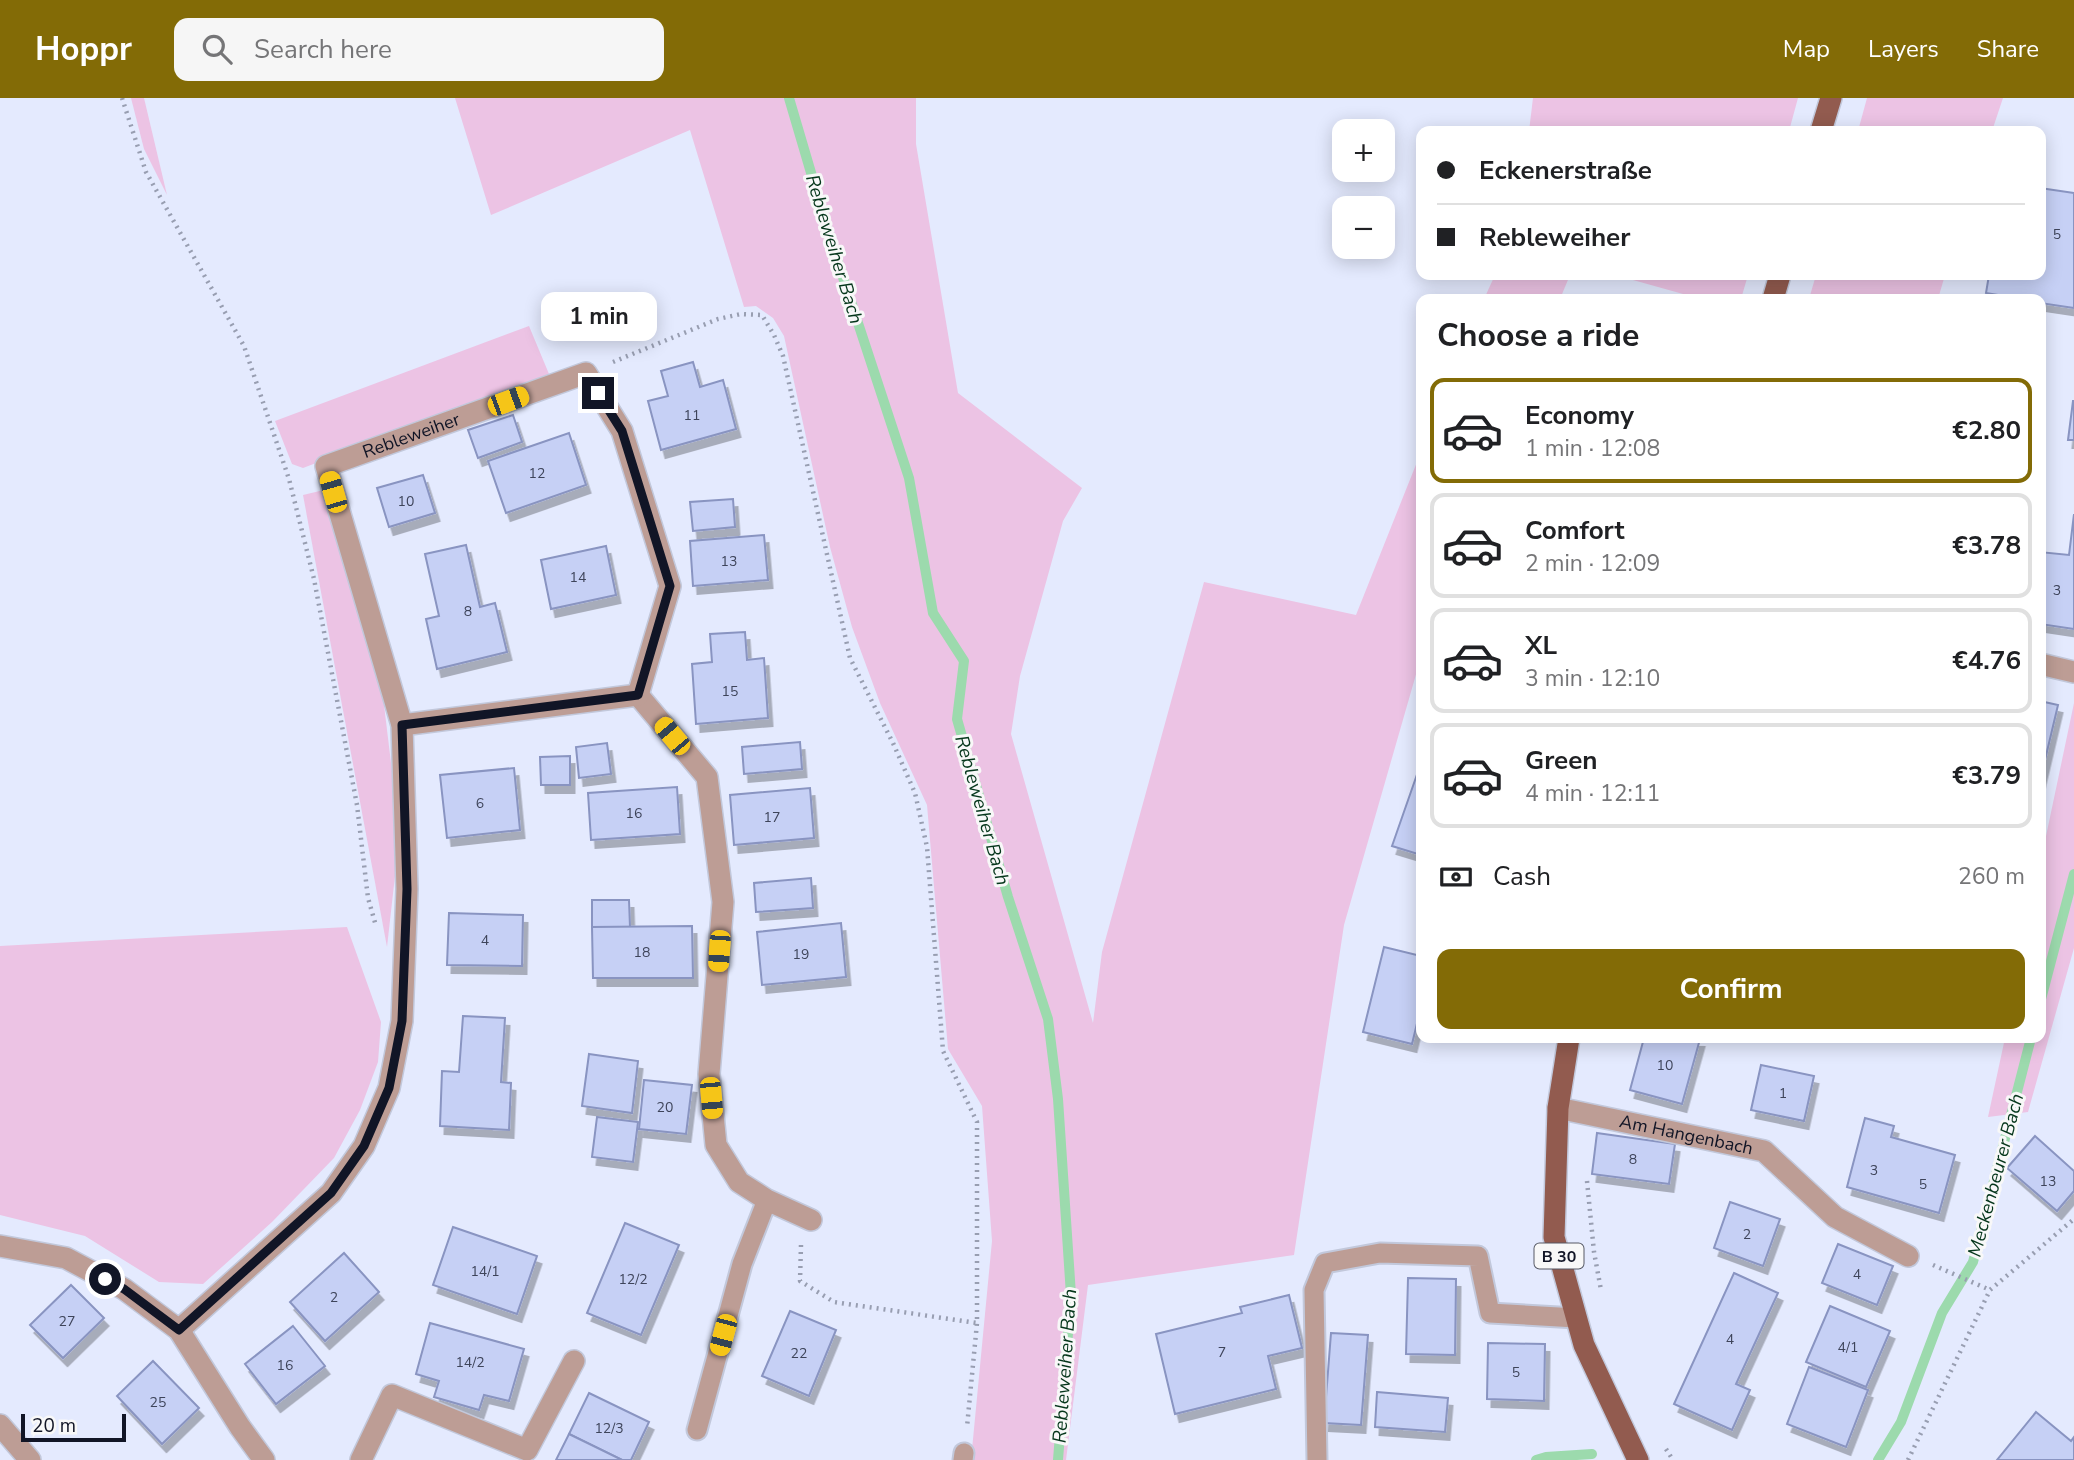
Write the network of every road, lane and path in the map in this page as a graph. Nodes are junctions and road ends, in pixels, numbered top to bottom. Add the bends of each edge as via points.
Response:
1 (122, 98) edge
2 (1830, 98) edge
3 (1822, 126) edge
4 (586, 373) junction
5 (2046, 665) edge
6 (2074, 671) edge
7 (638, 695) junction
8 (402, 725) junction
9 (378, 934) dead end
10 (1568, 1043) edge
11 (1558, 1108) junction
12 (1586, 1177) dead end
13 (767, 1200) junction
14 (806, 1218) joint
15 (2074, 1219) edge
16 (0, 1246) edge
17 (1908, 1256) dead end
18 (1942, 1269) dead end
19 (1990, 1290) junction
20 (1601, 1291) dead end
21 (1576, 1318) junction
22 (977, 1323) junction
23 (179, 1330) junction
24 (574, 1361) dead end
25 (0, 1425) edge
26 (697, 1430) dead end
27 (1660, 1439) dead end
28 (964, 1456) edge
29 (30, 1460) edge
30 (264, 1460) edge
31 (360, 1460) edge
32 (1317, 1460) edge
33 (1638, 1460) edge
34 (1674, 1460) edge
35 (1908, 1460) edge

1 - 9 path via 146,172 244,345 289,479 314,579
2 - 3 main road
4 - 7 street via 622,431 670,586
4 - 8 street, Rebleweiher via 326,466
4 - 22 path via 718,319 741,314 762,315 783,356 850,658 915,793 927,847 943,1052 977,1122
5 - 6 street
7 - 8 street
7 - 13 street via 707,777 723,902 709,1074 716,1145 739,1182
8 - 23 street, Rebleweiher via 407,889 402,1021 389,1088 364,1146 331,1193
10 - 11 main road, B 30
11 - 17 street, Am Hangenbach via 1764,1151 1835,1217
11 - 21 main road, B 30 via 1554,1237
12 - 20 path
13 - 14 street
13 - 26 lane via 741,1264
14 - 22 path via 800,1281 834,1302
15 - 19 path
16 - 23 street via 66,1258 124,1289
18 - 19 path
19 - 35 path
21 - 32 lane via 1490,1313 1478,1256 1380,1253 1325,1263 1314,1290
21 - 33 main road, B 30
22 - 28 path
23 - 30 street
24 - 31 street via 527,1450 392,1395
25 - 29 street
27 - 34 path

